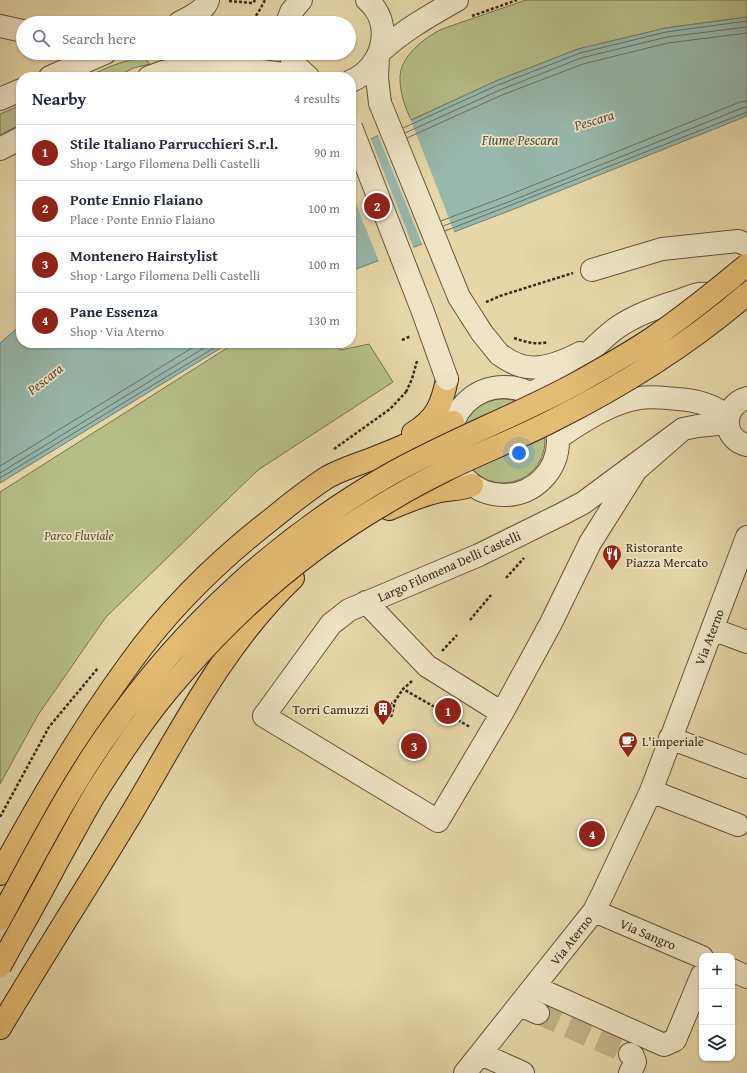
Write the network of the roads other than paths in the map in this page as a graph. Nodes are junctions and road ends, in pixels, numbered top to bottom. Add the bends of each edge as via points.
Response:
1 (208, 0) edge
2 (367, 0) edge
3 (461, 9) edge
4 (194, 16) edge
5 (0, 26) edge
6 (16, 29) edge
7 (379, 54) junction
8 (79, 60) edge
9 (211, 60) edge
10 (292, 60) edge
11 (192, 65) junction
12 (58, 72) edge
13 (163, 72) edge
14 (270, 72) edge
15 (302, 72) edge
16 (356, 78) edge
17 (16, 92) edge
18 (0, 99) edge
19 (356, 140) edge
20 (16, 141) edge
21 (0, 149) edge
22 (747, 245) edge
23 (747, 265) edge
24 (592, 270) road end
25 (747, 294) edge
26 (747, 297) edge
27 (606, 336) junction
28 (499, 354) junction
29 (447, 379) junction
30 (526, 391) junction
31 (659, 398) junction
32 (747, 398) edge
33 (455, 417) junction
34 (728, 420) junction
35 (682, 429) junction
36 (558, 438) junction
37 (745, 446) edge
38 (369, 460) junction
39 (472, 485) junction
40 (747, 537) edge
41 (366, 602) junction
42 (712, 629) junction
43 (747, 642) edge
44 (502, 713) junction
45 (670, 738) junction
46 (747, 767) edge
47 (651, 791) junction
48 (738, 825) dead end
49 (0, 874) edge
50 (594, 911) junction
51 (0, 919) edge
52 (699, 956) edge
53 (0, 966) edge
54 (735, 971) edge
55 (747, 977) edge
56 (699, 982) edge
57 (534, 987) junction
58 (0, 1028) edge
59 (473, 1063) edge
60 (496, 1073) edge
61 (523, 1073) edge

1 - 4 street
2 - 7 street via 380,21 382,42
3 - 7 street via 422,20 407,29
5 - 6 street
7 - 16 street via 373,65
7 - 28 street, bridge via 377,78 380,103 459,297
8 - 12 street
9 - 11 street
10 - 15 street
11 - 13 street
11 - 14 street
17 - 18 street
19 - 29 street, bridge
20 - 21 street
22 - 24 street via 738,241 662,249
23 - 51 highway, bridge via 681,318 626,355 575,384 386,476 303,531 255,570 218,603 167,656 114,725 78,779
25 - 53 highway, bridge via 674,351 627,381 550,422 443,471 389,501 338,533 254,601 180,676 128,744 94,796
26 - 27 street via 698,294 652,309 619,326
27 - 28 street via 572,358 545,366 523,366
27 - 30 street via 560,378 549,385
28 - 30 street
29 - 33 street via 456,400
29 - 38 highway via 442,402 430,421
30 - 33 street via 501,386 487,389 468,400
30 - 36 street via 544,404 550,412
31 - 34 street via 702,404 720,410
31 - 35 street
31 - 36 street via 641,398 613,407 587,419
32 - 34 street via 739,400 734,405
33 - 38 highway via 412,443
33 - 39 street via 450,449 461,474
34 - 35 street, Largo Filomena Delli Castelli
34 - 37 street via 730,434
35 - 41 street, Largo Filomena Delli Castelli via 583,503 479,555
35 - 44 street via 636,470 590,543 551,623
36 - 39 street via 557,453 551,467 542,479 530,488 515,494 500,495 485,492
38 - 49 highway via 327,478 301,496 252,535 174,610 130,662 94,714
39 - 58 highway via 432,493 378,514 310,561 278,592 247,628 210,679
40 - 42 street, Via Aterno
41 - 44 street, Largo Filomena Delli Castelli via 427,666
41 - 44 street via 349,610 332,624 264,716 438,821
42 - 43 street
42 - 45 street, Via Aterno
45 - 46 street
45 - 47 street, Via Aterno
47 - 48 street
47 - 50 street, Via Aterno
50 - 52 street, Via Sangro
50 - 57 street, Via Aterno
54 - 55 street
56 - 57 street via 675,1040 664,1045
57 - 59 street, Via Aterno via 529,1009
59 - 60 street
59 - 61 street

